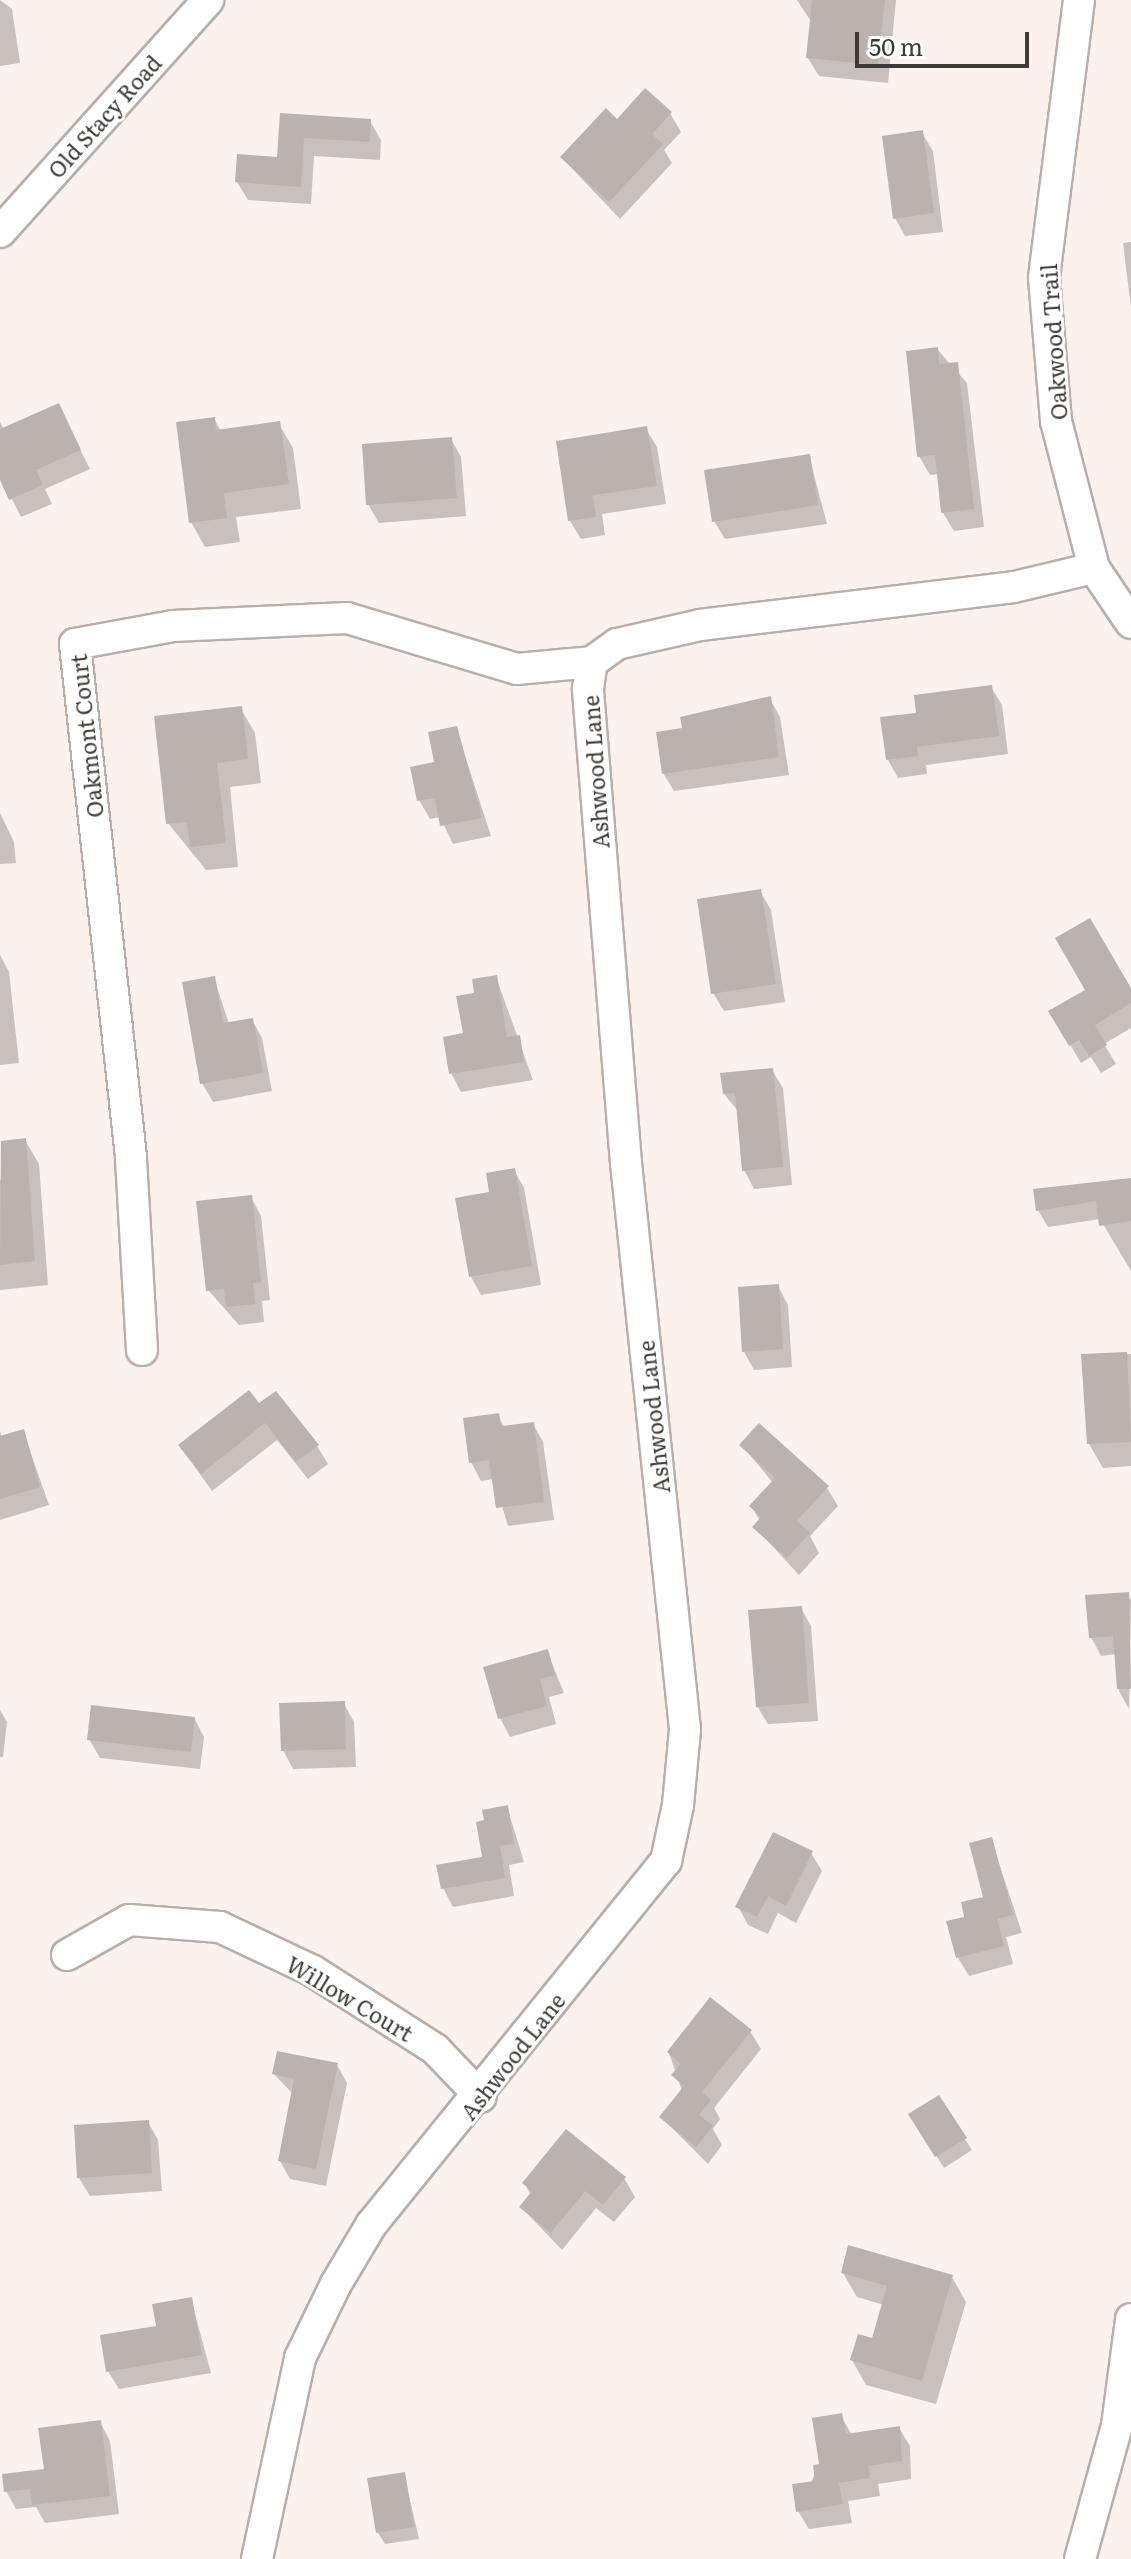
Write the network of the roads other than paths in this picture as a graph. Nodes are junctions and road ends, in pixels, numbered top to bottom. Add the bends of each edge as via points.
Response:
1 (208, 0) edge
2 (1079, 0) edge
3 (0, 232) edge
4 (1094, 568) junction
5 (1131, 623) edge
6 (592, 662) junction
7 (142, 1350) dead end
8 (67, 1955) dead end
9 (481, 2097) junction
10 (1131, 2319) edge
11 (257, 2559) edge
12 (1080, 2559) edge

1 - 3 street, Old Stacy Road
2 - 4 street, Oakwood Trail via 1044,278 1056,421
4 - 5 street, Oakwood Trail
4 - 6 street, Ashwood Lane via 1014,587 700,625 617,644
6 - 7 street, Oakmont Court via 517,669 347,618 173,626 75,644 131,1157
6 - 9 street, Ashwood Lane via 588,689 626,1163 685,1729 666,1861
8 - 9 street, Willow Court via 129,1920 220,1927 313,1971 423,2041
9 - 11 street, Ashwood Lane via 371,2225 300,2358
10 - 12 street via 1117,2426

